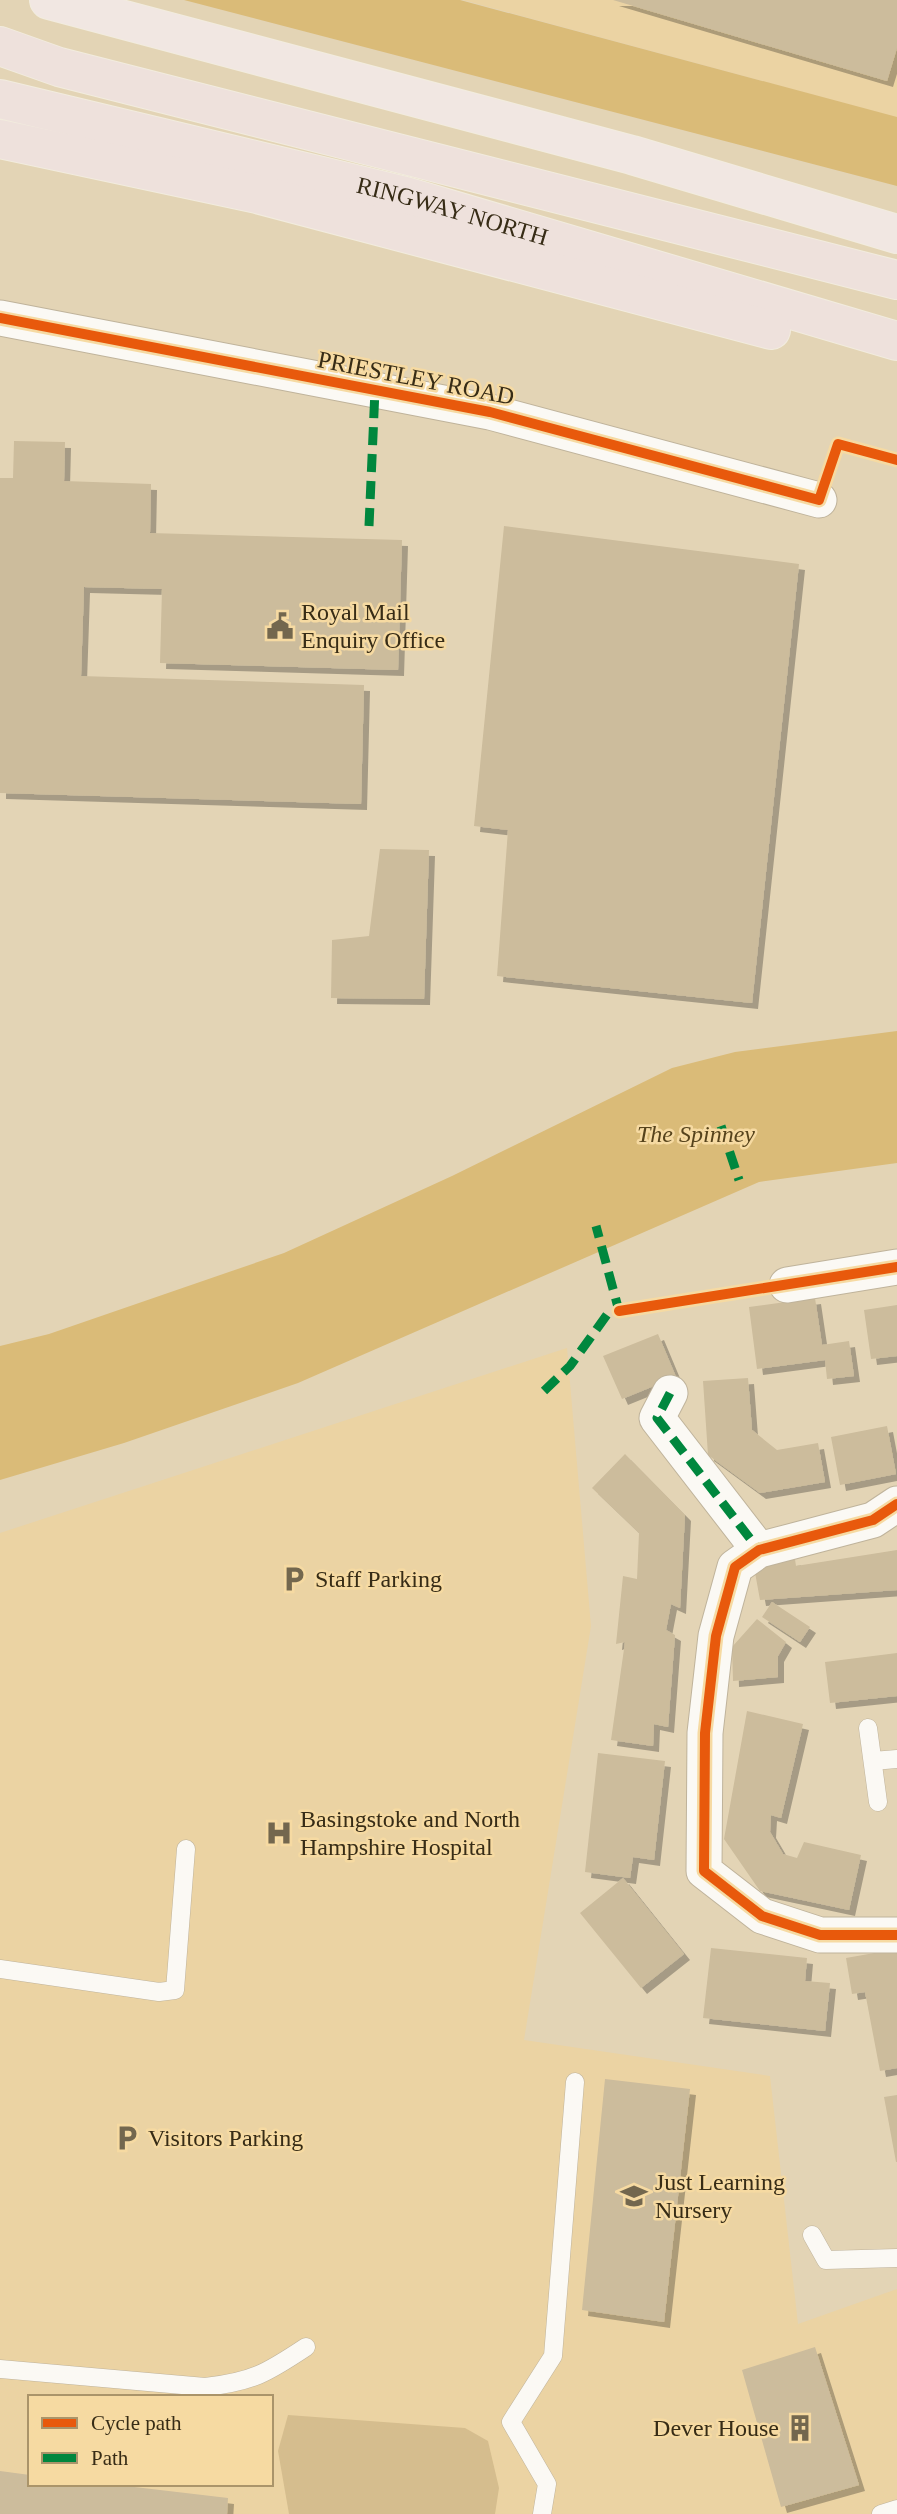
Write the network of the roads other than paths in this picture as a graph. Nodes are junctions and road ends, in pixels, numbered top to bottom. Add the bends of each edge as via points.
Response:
1 (49, 0) edge
2 (0, 46) edge
3 (0, 51) edge
4 (59, 67) junction
5 (0, 99) edge
6 (0, 139) edge
7 (897, 234) edge
8 (897, 280) edge
9 (0, 318) edge
10 (897, 341) edge
11 (897, 353) edge
12 (820, 500) dead end
13 (897, 1267) edge
14 (787, 1285) dead end
15 (670, 1393) dead end
16 (897, 1504) edge
17 (759, 1550) junction
18 (868, 1728) dead end
19 (897, 1759) edge
20 (873, 1761) junction
21 (878, 1802) dead end
22 (186, 1849) dead end
23 (897, 1935) edge
24 (0, 1969) edge
25 (575, 2082) dead end
26 (812, 2235) dead end
27 (897, 2258) edge
28 (306, 2347) dead end
29 (0, 2369) edge
30 (897, 2509) edge
31 (542, 2514) edge
32 (881, 2514) edge

1 - 7 main road via 632,155
2 - 4 highway
3 - 4 highway
4 - 8 highway
5 - 10 highway, RINGWAY NORTH via 405,196
6 - 11 highway via 257,194 820,343
9 - 12 street, PRIESTLEY ROAD via 489,412
13 - 14 street
15 - 17 street via 657,1418
16 - 17 street via 873,1520
17 - 23 street via 735,1567 716,1636 705,1733 704,1871 762,1916 774,1920 820,1935
18 - 20 lane
19 - 20 lane
20 - 21 lane
22 - 24 lane via 175,1990 159,1992
25 - 31 lane via 553,2356 511,2422 547,2484
26 - 27 lane via 826,2260
28 - 29 lane via 261,2376 205,2387
30 - 32 lane

